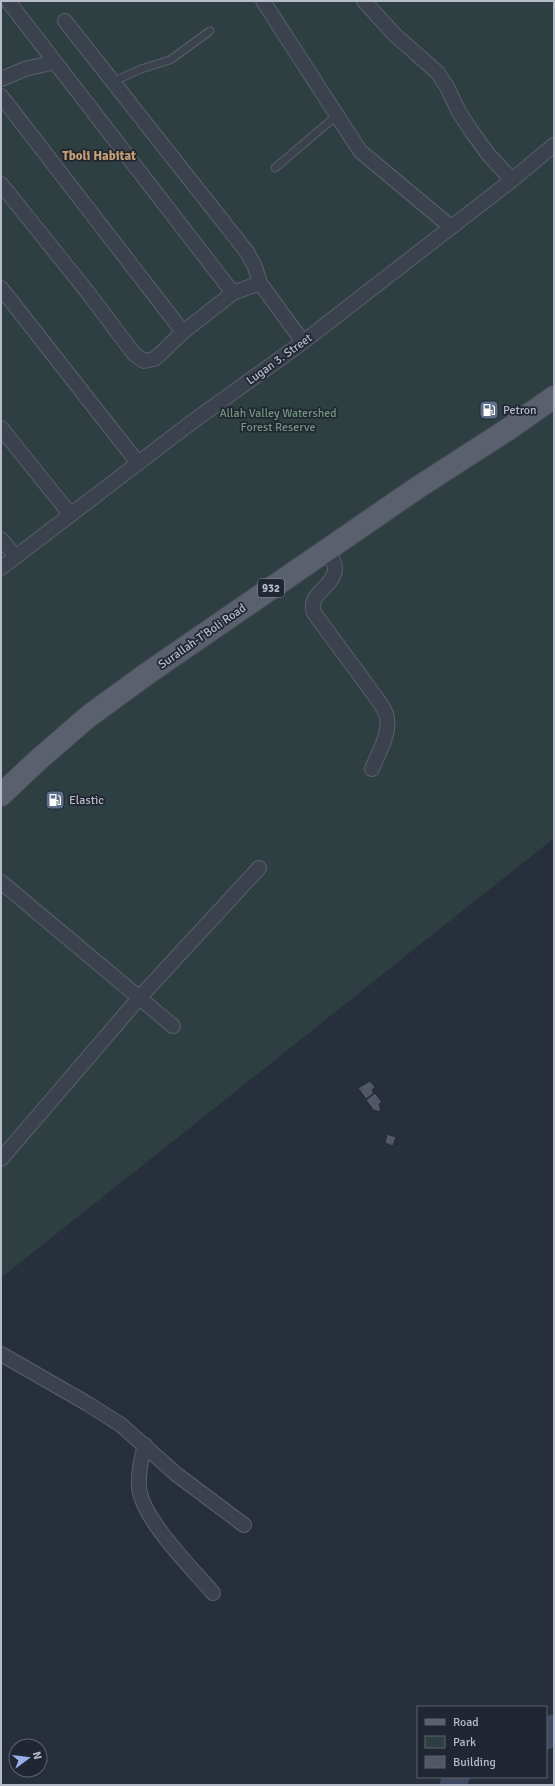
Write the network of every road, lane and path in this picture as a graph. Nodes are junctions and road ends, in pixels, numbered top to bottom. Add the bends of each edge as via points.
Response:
1 (8, 1) edge
2 (263, 1) edge
3 (364, 1) edge
4 (65, 21) dead end
5 (210, 31) dead end
6 (56, 62) junction
7 (1, 79) edge
8 (112, 82) junction
9 (1, 96) edge
10 (336, 116) junction
11 (554, 145) edge
12 (275, 168) dead end
13 (512, 180) junction
14 (1, 184) edge
15 (451, 227) junction
16 (260, 283) junction
17 (1, 288) edge
18 (233, 293) junction
19 (183, 332) junction
20 (304, 342) junction
21 (554, 397) edge
22 (1, 428) edge
23 (138, 463) junction
24 (70, 514) junction
25 (1, 539) edge
26 (327, 550) junction
27 (15, 556) junction
28 (1, 568) edge
29 (372, 769) dead end
30 (1, 795) edge
31 (259, 868) dead end
32 (1, 882) edge
33 (140, 997) junction
34 (173, 1026) dead end
35 (1, 1159) edge
36 (1, 1354) edge
37 (144, 1445) junction
38 (244, 1525) dead end
39 (213, 1593) dead end

1 - 6 street
2 - 10 street
3 - 13 street via 394,34 438,73 472,132
4 - 8 street
5 - 8 lane via 170,60
6 - 7 street via 25,69
6 - 18 street
8 - 16 street via 247,252
9 - 19 street
10 - 12 lane
10 - 15 street via 365,157
11 - 13 street, Lugan 3. Street
13 - 15 street, Lugan 3. Street
14 - 19 street via 140,359 154,359
15 - 20 street, Lugan 3. Street
16 - 18 street
16 - 20 street
17 - 23 street
18 - 19 street
20 - 23 street, Lugan 3. Street
21 - 26 main road, Surallah-T'Boli Road / 932
22 - 24 street
23 - 24 street, Lugan 3. Street
24 - 27 street, Lugan 3. Street
25 - 27 street
26 - 29 street via 335,570 311,606 386,714 386,735
26 - 30 main road, Surallah-T'Boli Road / 932 via 89,716
27 - 28 street, Lugan 3. Street
31 - 33 street
32 - 33 street
33 - 34 street
33 - 35 street
36 - 37 street via 88,1404
37 - 38 street via 176,1474
37 - 39 street via 139,1469 139,1488 144,1506 155,1525

